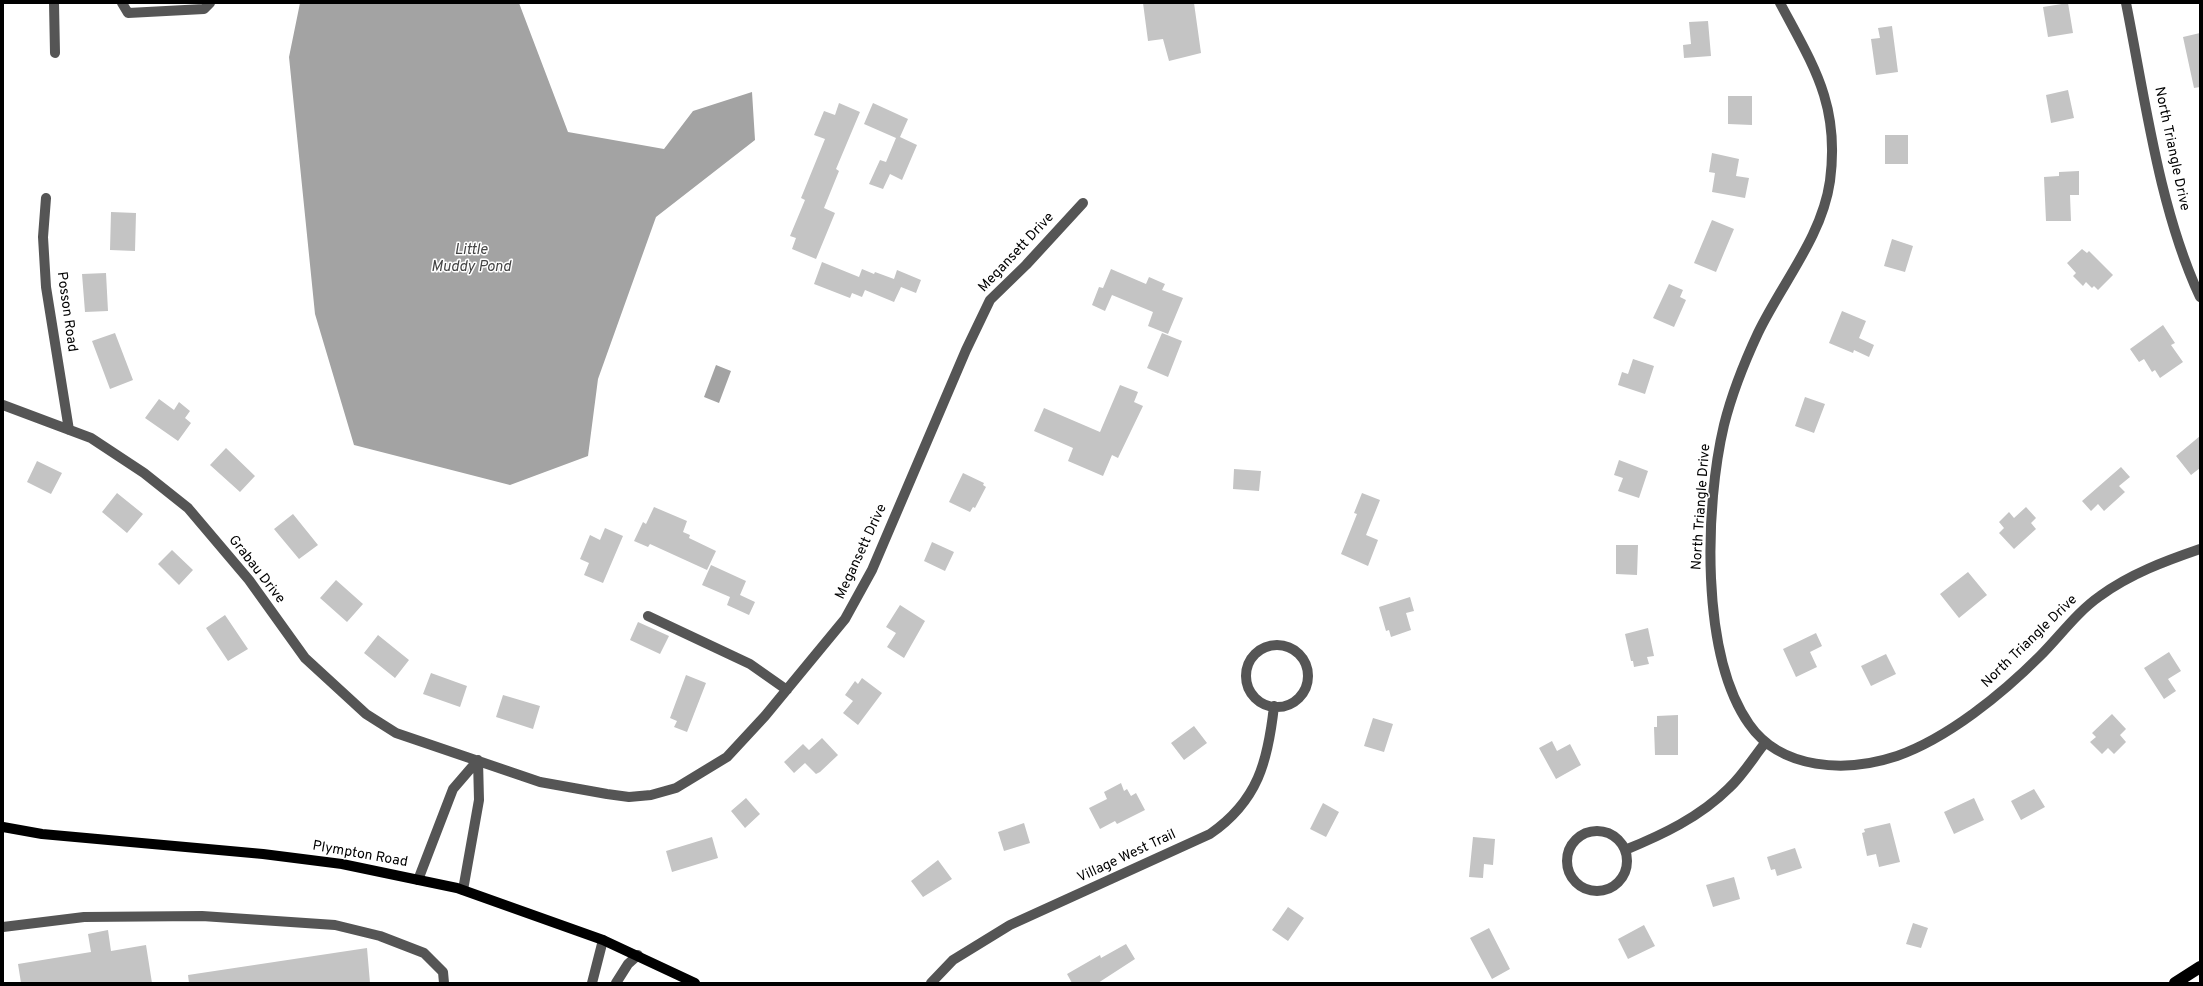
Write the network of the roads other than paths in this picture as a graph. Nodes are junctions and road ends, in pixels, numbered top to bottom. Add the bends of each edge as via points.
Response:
1 (54, 3) edge
2 (122, 3) edge
3 (210, 3) edge
4 (1780, 3) edge
5 (2126, 3) edge
6 (55, 53) dead end
7 (46, 198) dead end
8 (1083, 203) dead end
9 (2200, 297) edge
10 (3, 406) edge
11 (69, 430) junction
12 (2200, 549) edge
13 (648, 616) dead end
14 (787, 690) junction
15 (1274, 706) junction
16 (1765, 743) junction
17 (478, 760) junction
18 (3, 827) edge
19 (1625, 850) junction
20 (418, 880) junction
21 (463, 890) junction
22 (3, 927) edge
23 (603, 940) junction
24 (638, 955) junction
25 (2200, 967) edge
26 (444, 983) edge
27 (592, 983) edge
28 (616, 983) edge
29 (695, 983) edge
30 (930, 983) edge
31 (2176, 983) edge

1 - 6 street
2 - 3 street via 128,13 204,9
4 - 16 street, North Triangle Drive via 1812,64 1830,110 1833,148 1829,184 1822,217 1760,330 1729,406 1719,452 1710,548 1712,602 1724,666 1741,713
5 - 9 street, North Triangle Drive via 2170,214 2185,262
7 - 11 street, Posson Road via 43,237 46,287
8 - 14 street, Megansett Drive via 990,300 859,597 845,619
10 - 11 street, Grabau Drive
11 - 17 street, Grabau Drive via 91,438 144,473 188,508 249,580 305,658 366,714 396,733
12 - 16 street, North Triangle Drive via 2153,566 2098,597 2038,658 1992,699 1921,746 1876,762 1833,765 1790,758
13 - 14 street via 750,664
14 - 17 street, Megansett Drive via 727,757 676,788 663,793 629,796 555,785
15 - 15 street via 1261,702 1251,693 1246,673 1250,660 1259,650 1272,645 1284,645 1304,660 1308,679 1303,692 1294,702
15 - 30 street, Village West Trail via 1271,738 1263,767 1248,796 1226,823 1198,840 1010,925 952,960
16 - 19 street via 1729,788 1689,820 1656,838
17 - 20 street via 454,789
17 - 21 street via 479,800
18 - 20 main road, Plympton Road via 42,834 263,854 342,864
19 - 19 street via 1626,870 1614,886 1594,891 1584,888 1570,874 1567,865 1570,846 1585,833 1594,831 1608,834 1620,842
20 - 21 main road, Plympton Road
21 - 23 main road, Plympton Road
22 - 26 street via 84,917 202,916 335,925 380,936 424,953 443,972
23 - 24 main road, Plympton Road
23 - 27 street
24 - 28 street via 628,964
24 - 29 main road, Plympton Road
25 - 31 highway

